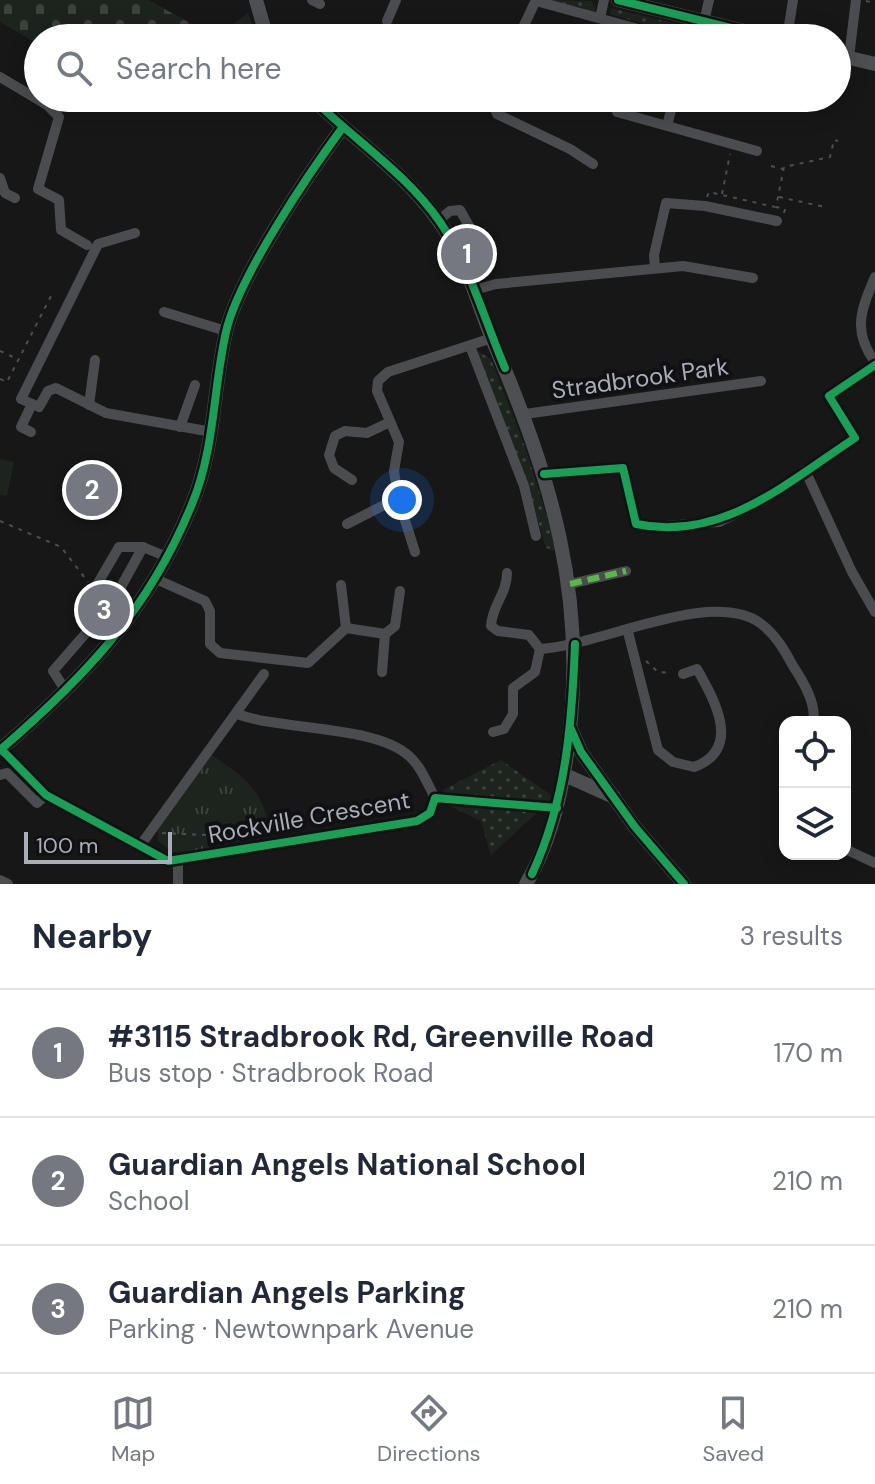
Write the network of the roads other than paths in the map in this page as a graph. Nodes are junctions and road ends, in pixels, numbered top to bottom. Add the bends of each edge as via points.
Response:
1 (256, 0) edge
2 (396, 0) edge
3 (536, 0) edge
4 (604, 0) edge
5 (618, 0) edge
6 (709, 0) edge
7 (793, 0) edge
8 (858, 0) edge
9 (600, 18) junction
10 (387, 21) dead end
11 (704, 22) junction
12 (263, 24) edge
13 (525, 24) edge
14 (621, 24) edge
15 (712, 24) edge
16 (789, 24) edge
17 (851, 26) edge
18 (851, 58) edge
19 (875, 64) edge
20 (0, 77) edge
21 (24, 91) edge
22 (54, 112) edge
23 (327, 112) edge
24 (496, 112) edge
25 (617, 112) dead end
26 (670, 112) edge
27 (667, 126) junction
28 (343, 127) junction
29 (757, 151) dead end
30 (593, 164) dead end
31 (0, 178) edge
32 (15, 198) dead end
33 (439, 220) junction
34 (780, 222) road end
35 (135, 233) dead end
36 (87, 245) dead end
37 (655, 268) junction
38 (875, 277) edge
39 (753, 278) dead end
40 (473, 287) junction
41 (164, 312) dead end
42 (226, 331) junction
43 (492, 338) junction
44 (470, 346) junction
45 (95, 360) dead end
46 (875, 364) edge
47 (761, 381) dead end
48 (195, 385) dead end
49 (32, 404) junction
50 (89, 405) junction
51 (525, 414) junction
52 (390, 422) junction
53 (180, 427) junction
54 (31, 432) dead end
55 (212, 432) junction
56 (847, 443) road end
57 (805, 470) junction
58 (352, 480) dead end
59 (398, 498) junction
60 (347, 524) dead end
61 (651, 527) road end
62 (536, 536) dead end
63 (143, 547) junction
64 (415, 552) dead end
65 (167, 557) junction
66 (626, 571) dead end
67 (507, 573) dead end
68 (156, 579) junction
69 (570, 584) junction
70 (341, 585) dead end
71 (400, 591) dead end
72 (112, 603) junction
73 (875, 612) edge
74 (346, 628) junction
75 (628, 632) junction
76 (385, 634) junction
77 (575, 644) junction
78 (540, 649) junction
79 (382, 672) dead end
80 (264, 674) dead end
81 (683, 674) road end
82 (66, 691) junction
83 (237, 714) junction
84 (812, 716) edge
85 (571, 729) junction
86 (493, 732) dead end
87 (1, 750) edge
88 (0, 775) edge
89 (565, 775) junction
90 (46, 795) junction
91 (614, 797) junction
92 (140, 846) junction
93 (851, 852) edge
94 (178, 862) junction
95 (875, 863) edge
96 (0, 880) edge
97 (8, 884) edge
98 (178, 884) edge
99 (526, 884) edge
100 (684, 884) edge

1 - 12 main road
2 - 10 street
3 - 9 street
3 - 13 street
4 - 9 street
5 - 11 main road
6 - 11 street
7 - 16 street
8 - 17 street
9 - 14 street
11 - 15 main road
18 - 19 main road
20 - 21 street
22 - 36 street via 59,117 38,189 59,200 61,230
23 - 28 main road
24 - 30 street
25 - 27 street
26 - 27 street
27 - 29 street
28 - 33 main road via 410,186
28 - 42 main road via 243,287
31 - 32 street via 5,193
33 - 40 main road
33 - 40 street via 460,210 490,263
34 - 37 street via 666,203
35 - 49 street via 98,244 21,399
37 - 39 street via 683,266
37 - 40 street
38 - 46 street via 863,304 860,331
40 - 43 main road
41 - 42 street
42 - 55 main road
43 - 44 street
43 - 51 main road
44 - 52 street via 388,372 378,381
44 - 62 street via 524,486
45 - 50 street
47 - 51 street, Stradbrook Park
48 - 53 street
49 - 50 street via 39,407 56,388
49 - 54 street via 21,427
50 - 53 street
51 - 69 main road
52 - 58 street via 367,433 345,431 335,436 329,455 334,468
52 - 59 street via 399,442 394,471
53 - 55 street
55 - 65 main road via 193,503
56 - 57 street
57 - 61 street via 764,500 719,522
57 - 73 street
59 - 60 street
59 - 64 street
63 - 65 street
63 - 72 street
63 - 72 street via 119,547 95,588
65 - 68 main road
66 - 69 street
67 - 78 street via 507,588 492,610 491,626 529,635
68 - 74 street via 205,601 210,644 220,653 308,663
68 - 82 main road via 128,623
69 - 77 main road
70 - 74 street
71 - 76 street via 395,626
72 - 82 street via 55,665 53,671
74 - 76 street
75 - 77 street
75 - 81 street via 658,750 673,762 694,767 716,749 722,721 697,669
75 - 84 street via 683,613 733,614 757,621 776,637 796,670 811,700
76 - 79 street
77 - 78 street
77 - 85 main road
78 - 86 street via 535,672 513,688 513,714 504,729
80 - 83 street
82 - 87 main road
83 - 92 street
83 - 94 street, Rockville Crescent via 263,723 391,742 412,757 435,798 430,813 417,821
85 - 89 main road
85 - 91 main road
87 - 90 street
88 - 90 street via 7,773 37,803
89 - 91 main road
89 - 99 main road via 547,841
90 - 92 street
91 - 100 main road
92 - 94 street
93 - 95 street
94 - 98 street
96 - 97 street

